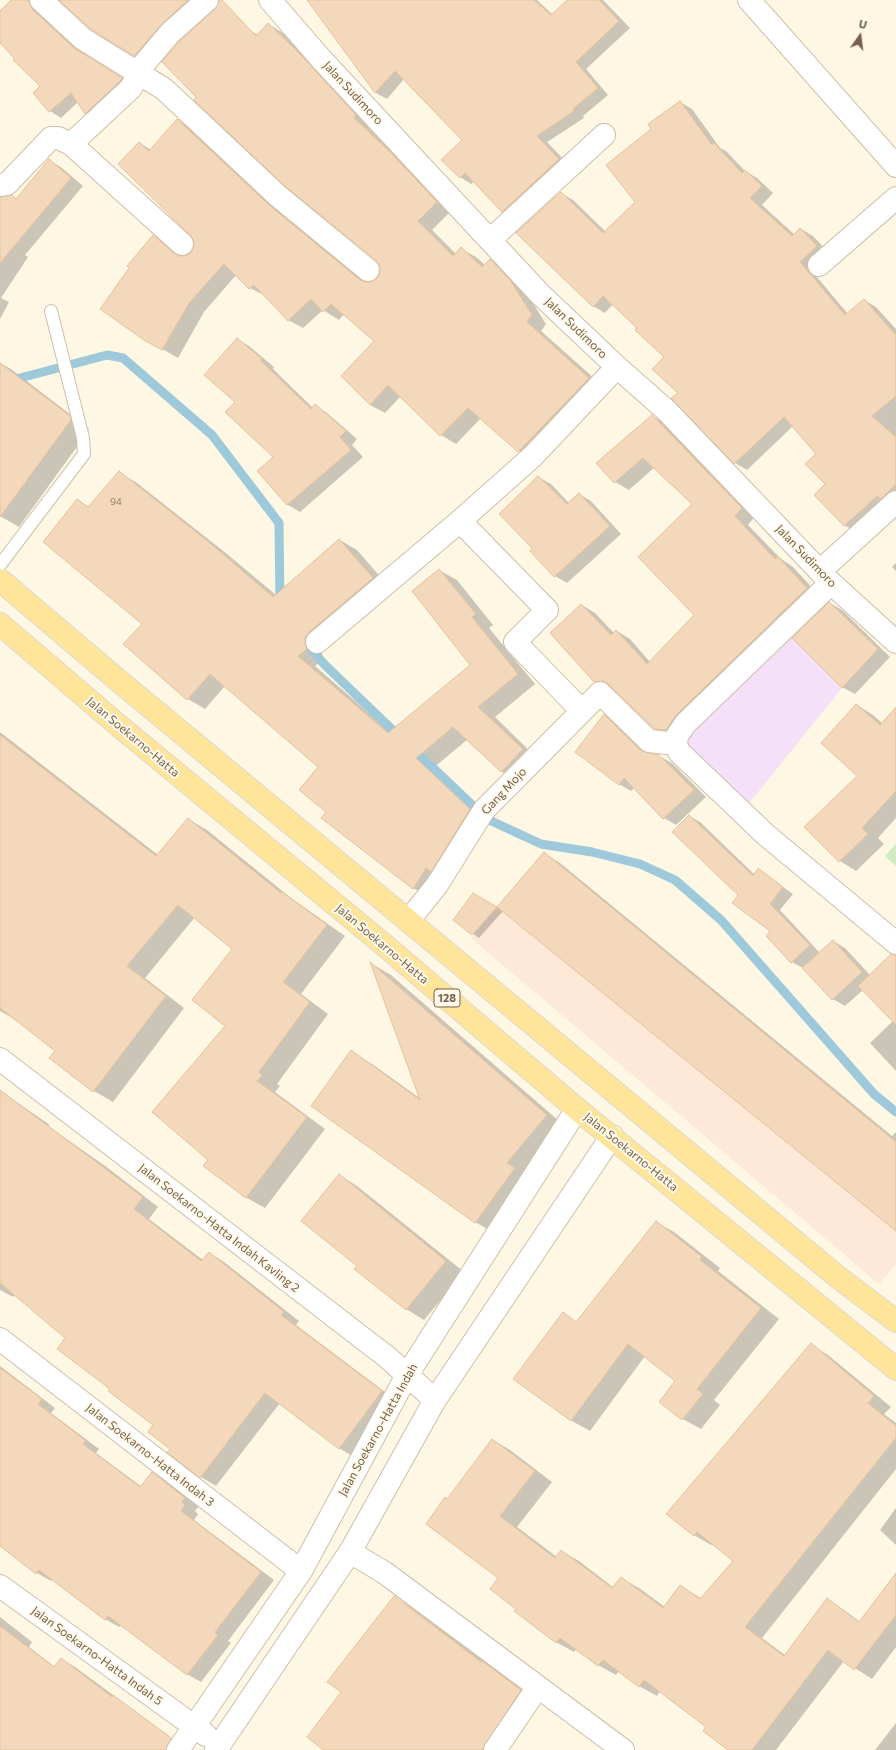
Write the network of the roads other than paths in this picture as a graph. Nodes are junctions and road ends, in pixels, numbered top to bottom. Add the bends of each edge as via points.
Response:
1 (41, 0) edge
2 (207, 0) edge
3 (270, 0) edge
4 (749, 0) edge
5 (138, 74) junction
6 (604, 135) dead end
7 (71, 144) junction
8 (896, 166) edge
9 (0, 185) edge
10 (896, 198) edge
11 (490, 240) junction
12 (182, 244) dead end
13 (819, 265) dead end
14 (368, 270) dead end
15 (51, 312) dead end
16 (617, 367) junction
17 (896, 502) edge
18 (460, 520) junction
19 (0, 565) edge
20 (826, 577) junction
21 (0, 580) edge
22 (0, 624) edge
23 (317, 642) dead end
24 (896, 642) edge
25 (113, 676) junction
26 (91, 701) junction
27 (582, 711) junction
28 (676, 744) junction
29 (409, 920) junction
30 (896, 943) edge
31 (0, 1059) edge
32 (577, 1109) junction
33 (612, 1136) junction
34 (896, 1321) edge
35 (0, 1339) edge
36 (896, 1369) edge
37 (407, 1375) junction
38 (435, 1400) junction
39 (350, 1552) junction
40 (301, 1571) junction
41 (0, 1586) edge
42 (538, 1687) junction
43 (195, 1727) junction
44 (217, 1747) edge
45 (178, 1750) edge
46 (495, 1750) edge
47 (623, 1750) edge

1 - 5 street via 83,39
2 - 5 street via 170,34
3 - 11 street, Jalan Sudimoro
4 - 8 street
5 - 7 street via 131,88
5 - 14 street via 164,89 278,196
6 - 11 street
7 - 9 street via 58,138 51,138 7,184
7 - 12 street
10 - 13 street
11 - 16 street, Jalan Sudimoro via 540,294
15 - 19 lane via 83,438 84,454
16 - 18 street via 533,456
16 - 20 street, Jalan Sudimoro via 667,411
17 - 20 street
18 - 23 street
18 - 27 street via 547,610 515,642
20 - 24 street, Jalan Sudimoro
20 - 28 street via 685,724 677,736
21 - 25 main road
22 - 26 main road, Jalan Soekarno-Hatta / 128
25 - 26 main road
25 - 29 main road
26 - 32 main road, Jalan Soekarno-Hatta / 128
27 - 28 street, Gang Mojo via 600,693 649,741
27 - 29 street, Gang Mojo via 480,816 437,885
28 - 30 street via 679,752 766,835
29 - 34 main road via 839,1278
31 - 37 street, Jalan Soekarno-Hatta Indah Kavling 2
32 - 33 main road, Jalan Soekarno-Hatta / 128
32 - 37 street, Jalan Soekarno-Hatta Indah
33 - 36 main road, Jalan Soekarno-Hatta / 128
33 - 38 street
35 - 40 street, Jalan Soekarno-Hatta Indah 3
37 - 38 street, Jalan Soekarno-Hatta Indah Kavling 2
37 - 40 street, Jalan Soekarno-Hatta Indah
38 - 39 street
39 - 42 street via 385,1573
39 - 44 street
40 - 43 street, Jalan Soekarno-Hatta Indah
41 - 43 street, Jalan Soekarno-Hatta Indah 5
42 - 46 street
42 - 47 street
43 - 44 street, Jalan Soekarno-Hatta Indah 5
43 - 45 street, Jalan Soekarno-Hatta Indah

